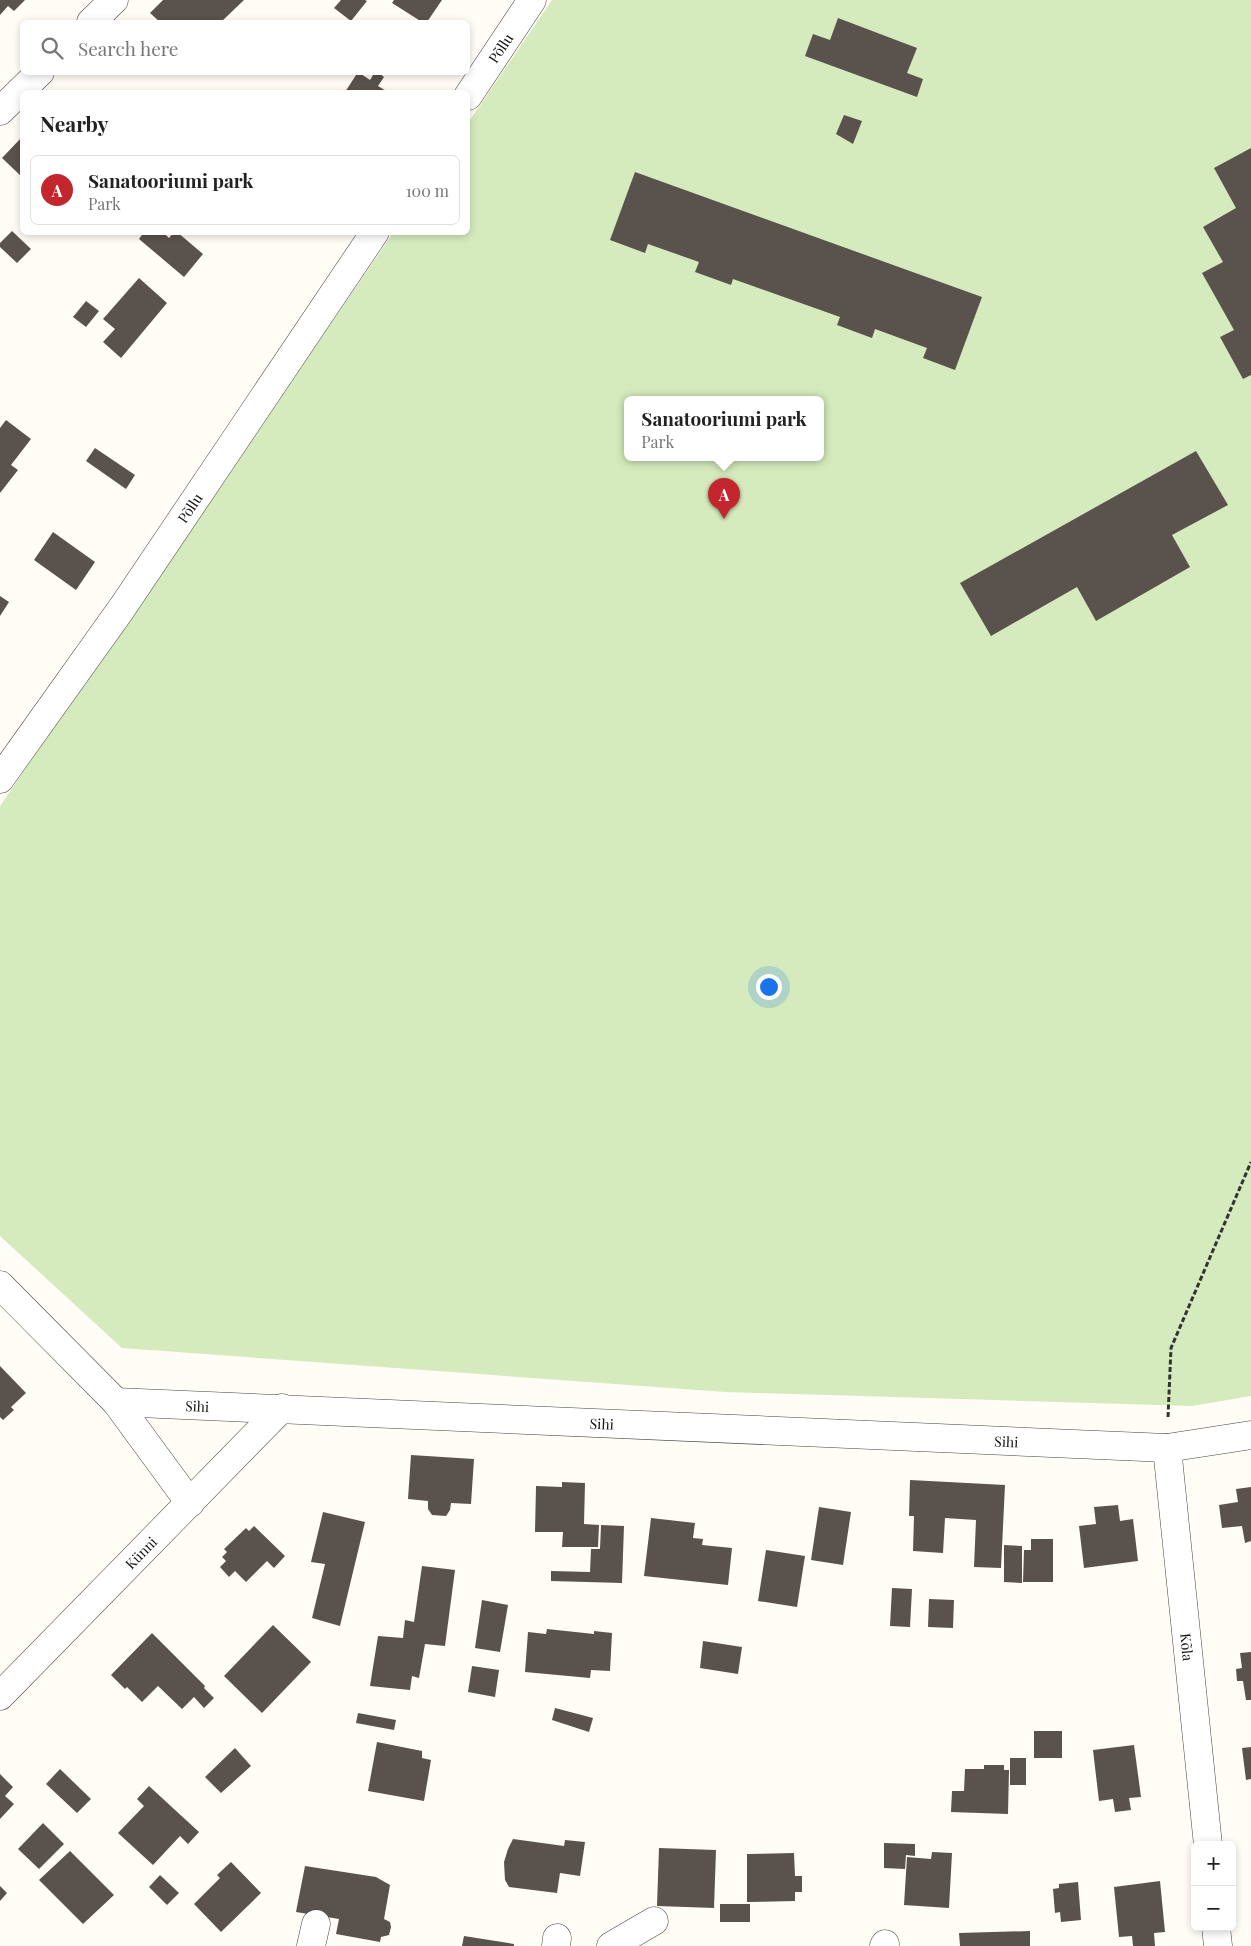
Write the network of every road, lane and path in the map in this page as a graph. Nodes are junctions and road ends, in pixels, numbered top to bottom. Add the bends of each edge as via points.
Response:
1 (114, 0) edge
2 (532, 0) edge
3 (93, 20) edge
4 (37, 75) edge
5 (22, 90) edge
6 (20, 92) edge
7 (470, 93) edge
8 (0, 111) edge
9 (373, 235) edge
10 (0, 779) edge
11 (1251, 1162) edge
12 (0, 1285) edge
13 (116, 1402) junction
14 (282, 1408) junction
15 (1251, 1435) edge
16 (1167, 1448) junction
17 (190, 1503) junction
18 (0, 1696) edge
19 (1208, 1841) edge
20 (654, 1921) dead end
21 (1216, 1931) edge
22 (611, 1946) edge
23 (1218, 1946) edge

1 - 3 street
2 - 7 street, Põllu
4 - 5 street
6 - 8 street
9 - 10 street, Põllu via 122,608
11 - 16 path via 1171,1348
12 - 13 street
13 - 14 street, Sihi
13 - 17 street
14 - 16 street, Sihi
14 - 17 street, Künni
15 - 16 street, Sihi
16 - 19 street, Kõla
17 - 18 street, Künni
20 - 22 street
21 - 23 street

